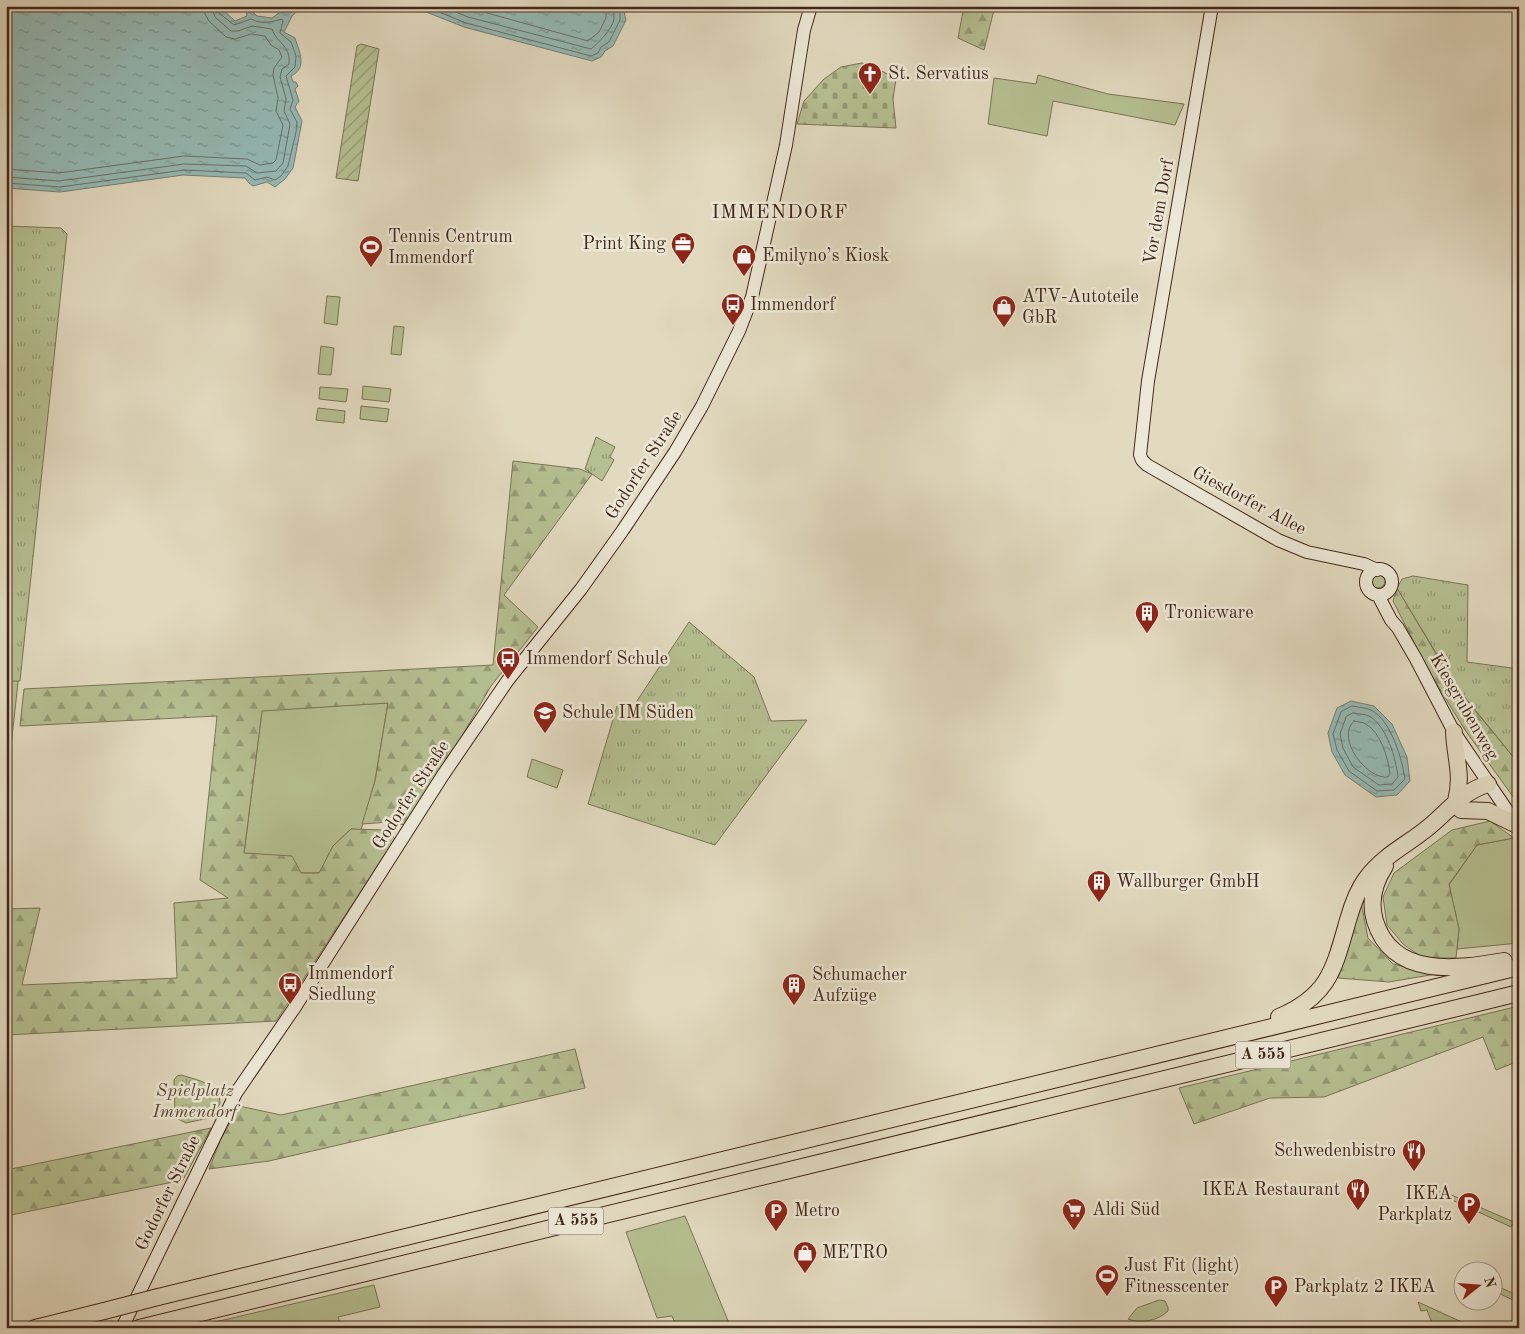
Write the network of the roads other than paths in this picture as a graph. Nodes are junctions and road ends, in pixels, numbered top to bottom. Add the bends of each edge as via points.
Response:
1 (811, 6) edge
2 (1212, 6) edge
3 (1140, 455) joint
4 (1372, 574) junction
5 (1383, 593) junction
6 (1454, 732) junction
7 (1488, 784) junction
8 (1459, 806) junction
9 (1518, 826) edge
10 (1401, 847) junction
11 (1519, 958) edge
12 (1519, 967) edge
13 (1519, 993) edge
14 (1234, 1036) junction
15 (141, 1327) edge
16 (35, 1328) edge
17 (122, 1328) edge

1 - 17 street, Godorfer Straße via 804,30 786,145 752,297 702,406 675,452 581,589 508,680 443,775 295,1007 236,1093
2 - 3 street, Vor dem Dorf via 1148,381
3 - 4 street, Giesdorfer Allee via 1147,465 1278,540 1307,552 1364,564
4 - 5 street via 1368,588 1372,593
4 - 5 street via 1384,571 1390,576 1392,582
5 - 6 street, Kiesgrubenweg via 1398,616 1398,628
6 - 7 street, Kiesgrubenweg
6 - 8 highway via 1460,781
7 - 8 highway via 1472,790
7 - 9 street, Kiesgrubenweg
8 - 9 highway via 1488,811
8 - 10 highway
10 - 11 highway via 1379,876 1373,898 1372,909 1378,929 1391,948 1410,960 1436,967
10 - 14 highway via 1383,860 1366,879 1353,902 1336,961 1326,983 1298,1009
12 - 14 highway, A 555
13 - 15 highway, A 555
14 - 16 highway, A 555, bridge

